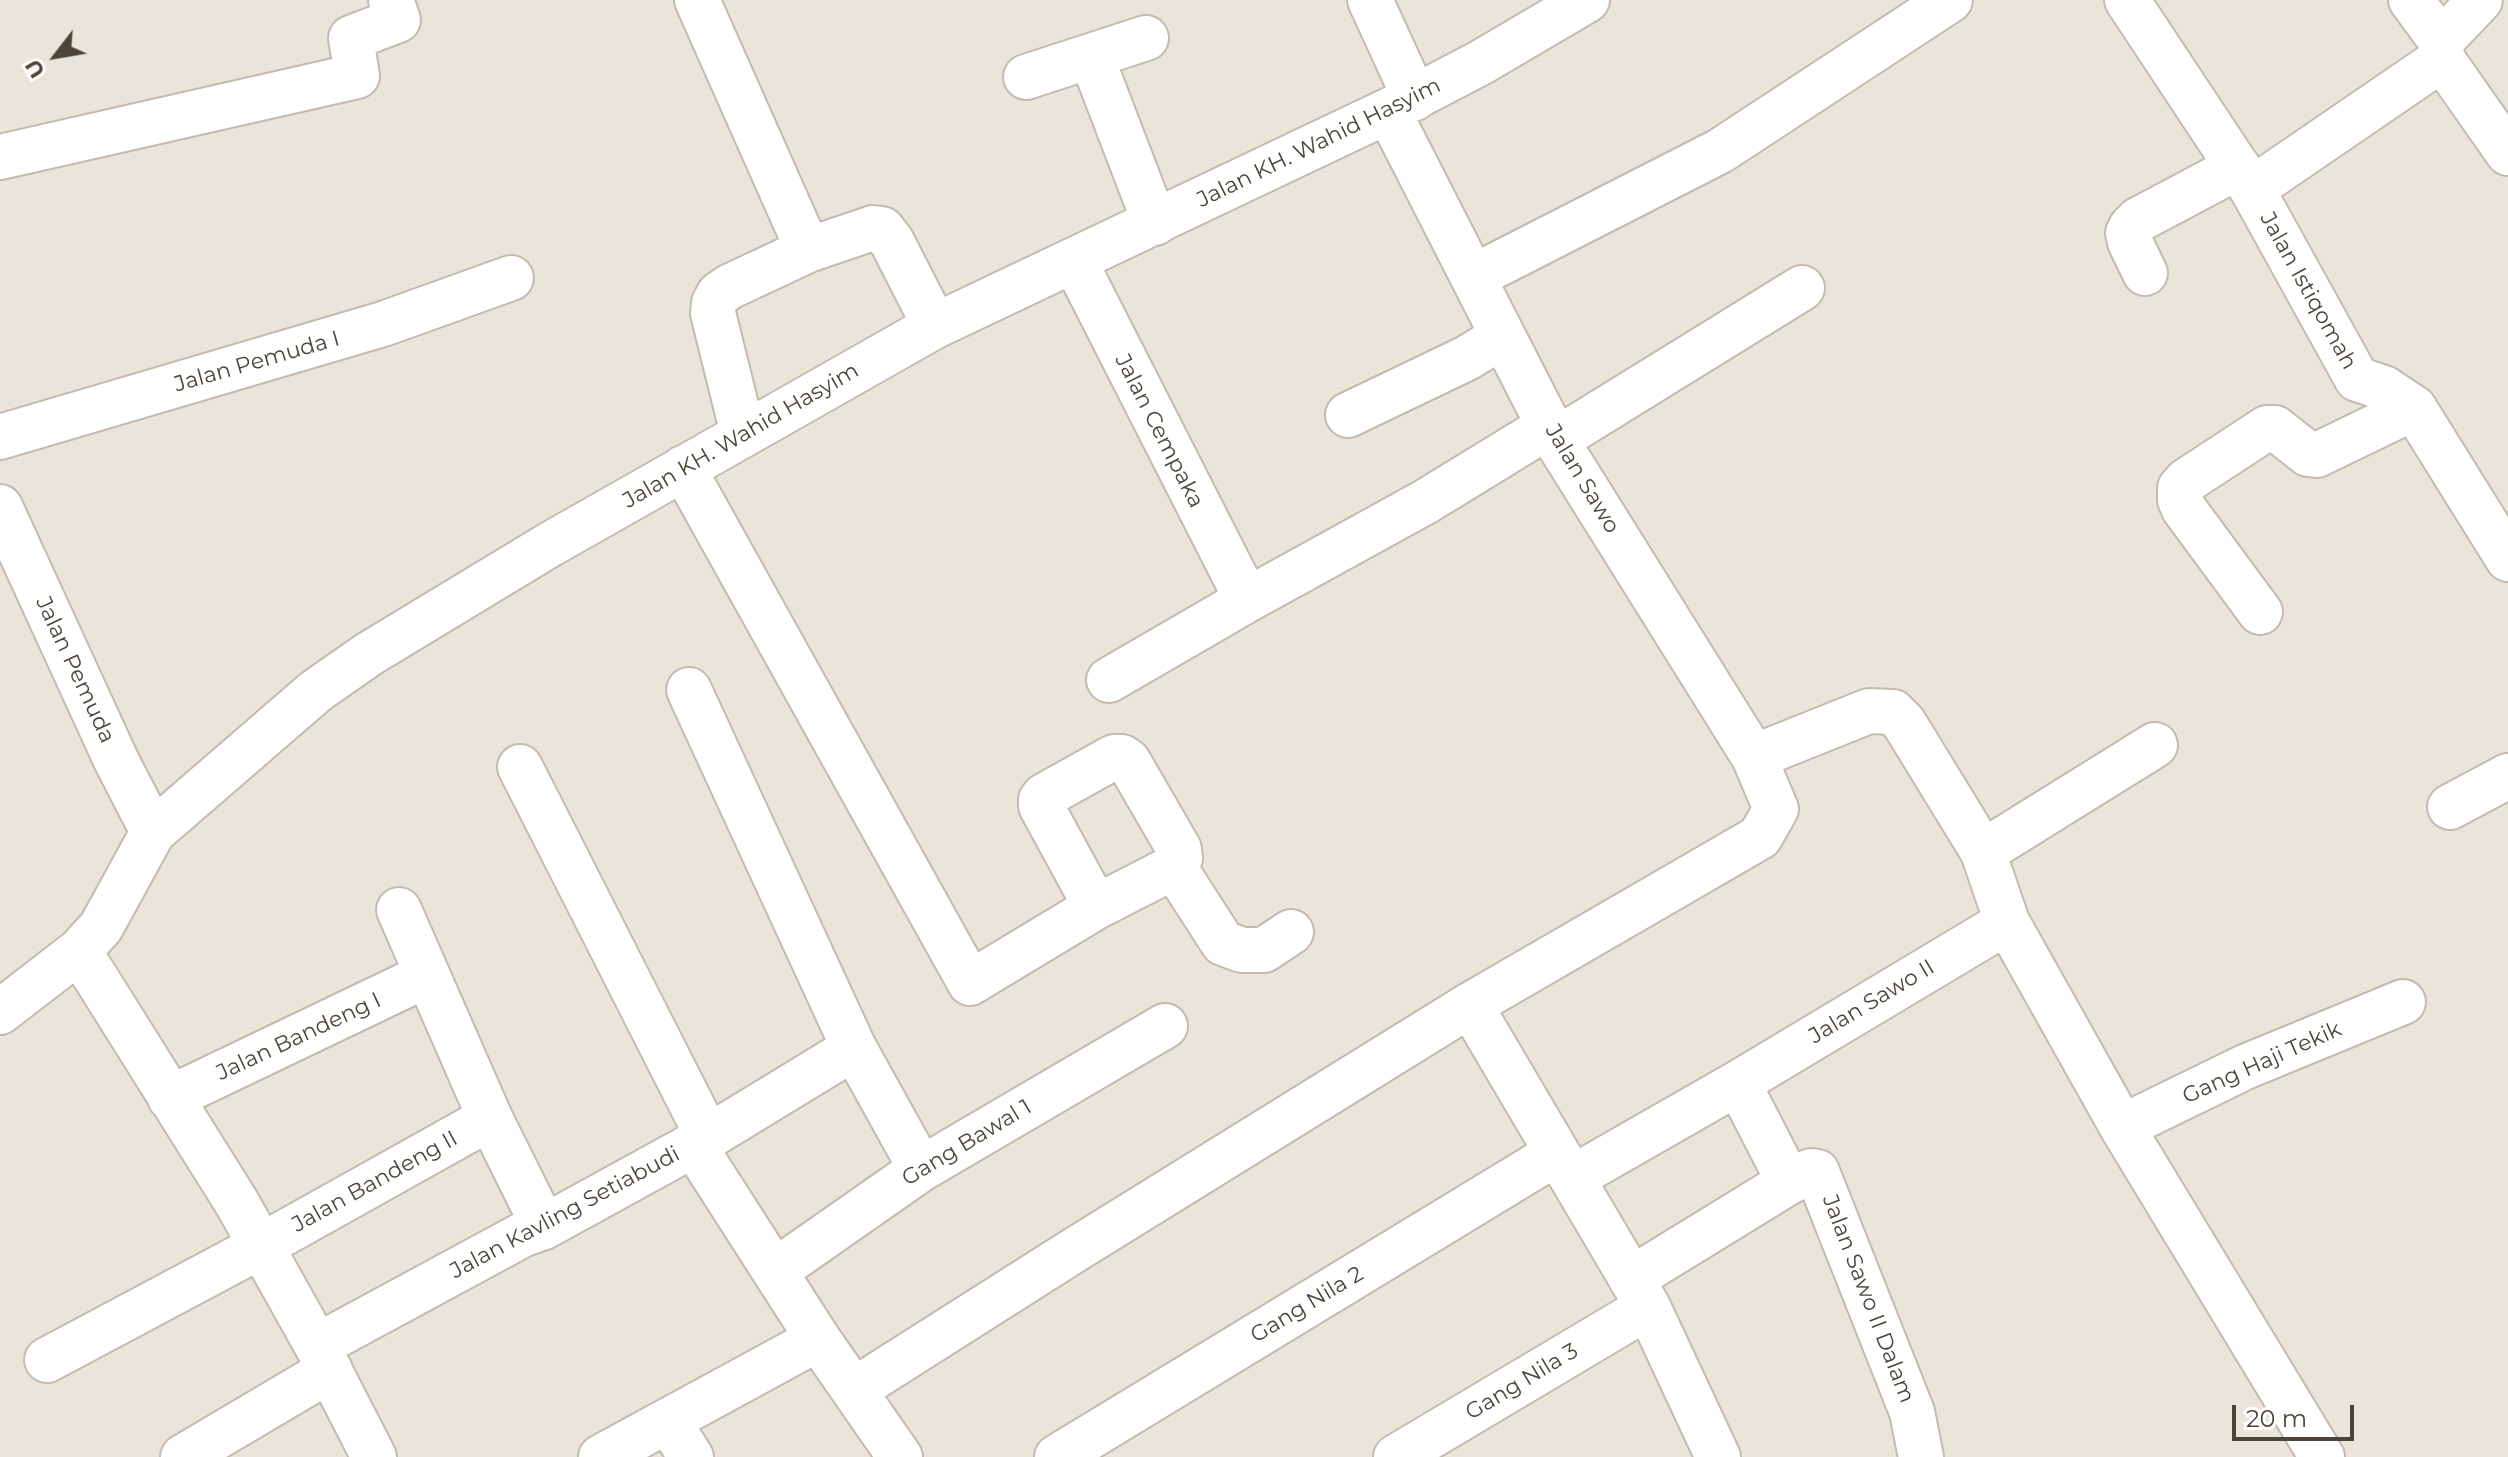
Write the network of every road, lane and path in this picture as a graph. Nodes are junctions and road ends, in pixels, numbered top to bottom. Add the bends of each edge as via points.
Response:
1 (391, 0) edge
2 (697, 0) edge
3 (1370, 0) edge
4 (1587, 0) edge
5 (1950, 0) edge
6 (2127, 0) edge
7 (2411, 0) edge
8 (2480, 0) edge
9 (1146, 38) dead end
10 (2442, 50) junction
11 (1091, 56) junction
12 (1026, 77) dead end
13 (1401, 104) junction
14 (2508, 153) edge
15 (0, 157) edge
16 (2245, 178) junction
17 (1155, 223) junction
18 (808, 250) junction
19 (1074, 260) junction
20 (2145, 273) dead end
21 (1473, 277) junction
22 (511, 278) dead end
23 (1802, 288) dead end
24 (935, 326) junction
25 (1503, 336) junction
26 (2414, 408) junction
27 (1348, 415) dead end
28 (1553, 433) junction
29 (743, 434) junction
30 (0, 437) edge
31 (683, 468) junction
32 (0, 507) edge
33 (2508, 559) edge
34 (1247, 600) junction
35 (2260, 612) dead end
36 (1109, 680) dead end
37 (689, 690) dead end
38 (2155, 745) dead end
39 (1754, 757) junction
40 (520, 767) dead end
41 (2508, 776) edge
42 (2450, 807) dead end
43 (153, 832) junction
44 (1983, 852) junction
45 (1174, 867) junction
46 (1096, 907) junction
47 (399, 910) dead end
48 (2007, 922) junction
49 (1291, 932) dead end
50 (79, 951) junction
51 (427, 975) junction
52 (2403, 1002) dead end
53 (1470, 1005) junction
54 (0, 1012) edge
55 (1165, 1026) dead end
56 (854, 1048) junction
57 (1738, 1083) junction
58 (170, 1098) junction
59 (490, 1118) junction
60 (2122, 1127) junction
61 (701, 1140) junction
62 (1564, 1166) junction
63 (921, 1169) junction
64 (1789, 1182) junction
65 (544, 1227) junction
66 (261, 1246) junction
67 (775, 1271) junction
68 (1639, 1293) junction
69 (818, 1339) junction
70 (324, 1358) junction
71 (47, 1360) dead end
72 (854, 1390) junction
73 (680, 1439) edge
74 (183, 1457) edge
75 (374, 1457) edge
76 (601, 1457) edge
77 (900, 1457) edge
78 (1057, 1457) edge
79 (1396, 1457) edge
80 (1718, 1457) edge
81 (1921, 1457) edge
82 (2322, 1457) edge

1 - 15 street via 398,20 351,38 357,76
2 - 18 street
3 - 13 street, Jalan Sawo
4 - 13 street, Jalan KH. Wahid Hasyim
5 - 21 street via 1720,151
6 - 16 street, Jalan Istiqomah
7 - 10 street
8 - 10 street
9 - 11 street
10 - 14 street
10 - 16 street
11 - 12 street
11 - 17 street
13 - 17 street, Jalan KH. Wahid Hasyim
13 - 21 street, Jalan Sawo
16 - 20 street via 2138,220 2128,233
16 - 26 street, Jalan Istiqomah via 2357,379 2384,388
17 - 19 street, Jalan KH. Wahid Hasyim
18 - 24 street via 882,229
18 - 29 street via 729,287 714,303
19 - 24 street, Jalan KH. Wahid Hasyim
19 - 34 street, Jalan Cempaka
21 - 25 street, Jalan Sawo
22 - 30 street, Jalan Pemuda I via 383,324
23 - 28 street
24 - 29 street, Jalan KH. Wahid Hasyim
25 - 27 street
25 - 28 street, Jalan Sawo
26 - 33 street, Jalan Istiqomah
26 - 35 street via 2317,455 2267,428 2180,488 2184,509
28 - 34 street
28 - 39 street, Jalan Sawo
29 - 31 street, Jalan KH. Wahid Hasyim
31 - 43 street, Jalan KH. Wahid Hasyim via 369,654 316,691
31 - 46 street via 970,983
32 - 43 street, Jalan Pemuda
34 - 36 street
37 - 56 street
38 - 44 street
39 - 44 street via 1869,711 1893,712
39 - 53 street, Jalan Sawo via 1776,809 1760,837
40 - 61 street
41 - 42 street
43 - 50 street, Jalan KH. Wahid Hasyim via 101,927
44 - 48 street
45 - 46 street
45 - 46 street via 1179,849 1128,761 1114,757 1041,800
45 - 49 street via 1223,943 1264,950
47 - 51 street
48 - 57 street, Jalan Sawo II
48 - 60 street
50 - 54 street, Jalan KH. Wahid Hasyim
50 - 58 street
51 - 58 street, Jalan Bandeng I
51 - 59 street
52 - 60 street, Gang Haji Tekik via 2245,1067
53 - 62 street
53 - 72 street
55 - 63 street, Gang Bawal 1
56 - 61 street
56 - 63 street
57 - 62 street, Jalan Sawo II
57 - 64 street
58 - 66 street
59 - 65 street
59 - 66 street, Jalan Bandeng II
60 - 82 street
61 - 65 street, Jalan Kavling Setiabudi
61 - 67 street, Jalan Kavling Setiabudi
62 - 68 street
62 - 78 street, Gang Nila 2
63 - 67 street, Gang Bawal 1
64 - 68 street, Jalan Sawo II Dalam
64 - 81 street, Jalan Sawo II Dalam via 1811,1171 1821,1178 1912,1412
65 - 70 street, Jalan Kavling Setiabudi via 524,1234
66 - 70 street
66 - 71 street, Jalan Bandeng II
67 - 69 street, Jalan Kavling Setiabudi
68 - 79 street, Gang Nila 3
68 - 80 street
69 - 72 street, Jalan Kavling Setiabudi
69 - 73 street
70 - 74 street, Jalan Kavling Setiabudi
70 - 75 street
72 - 77 street, Jalan Kavling Setiabudi
73 - 76 street

